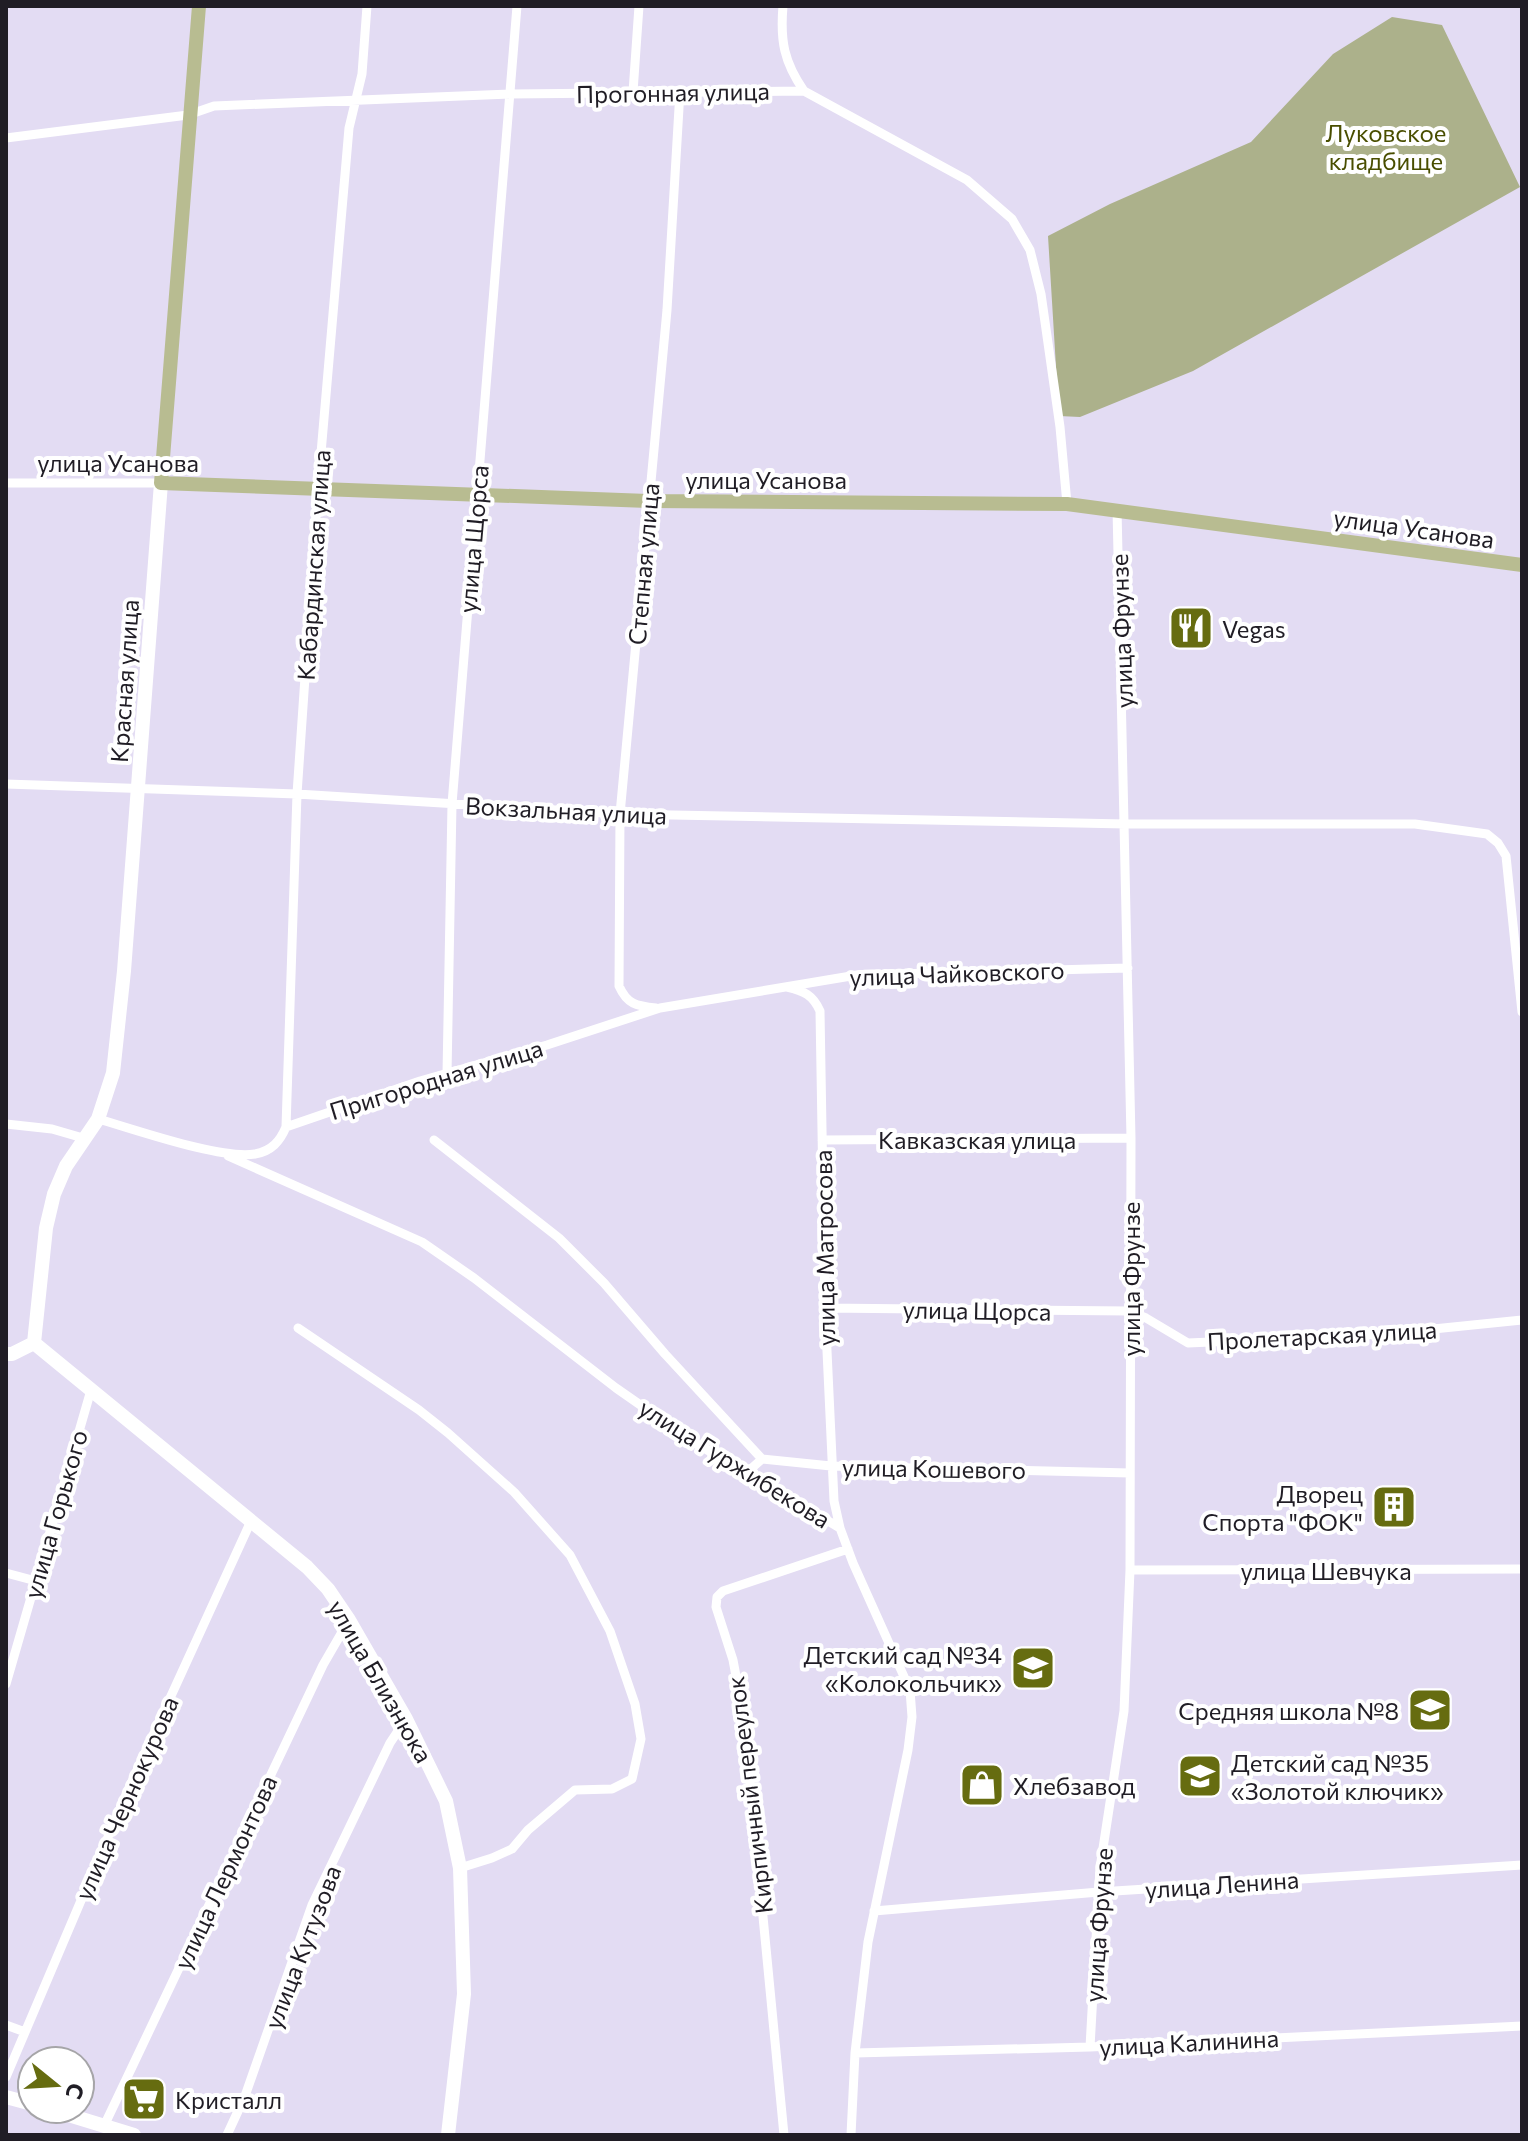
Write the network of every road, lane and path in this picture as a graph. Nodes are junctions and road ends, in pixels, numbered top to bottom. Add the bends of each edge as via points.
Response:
1 (199, 6) edge
2 (367, 6) edge
3 (517, 6) edge
4 (639, 6) edge
5 (783, 6) edge
6 (680, 91) junction
7 (804, 91) junction
8 (633, 92) junction
9 (510, 94) junction
10 (355, 99) junction
11 (188, 115) junction
12 (6, 138) edge
13 (6, 483) edge
14 (161, 483) junction
15 (318, 488) junction
16 (479, 494) junction
17 (648, 501) junction
18 (1067, 504) junction
19 (1117, 509) junction
20 (1522, 565) edge
21 (6, 784) edge
22 (139, 788) junction
23 (297, 794) junction
24 (452, 804) junction
25 (620, 814) junction
26 (1126, 824) junction
27 (1128, 968) junction
28 (787, 987) junction
29 (660, 1008) junction
30 (1522, 1012) edge
31 (447, 1074) junction
32 (98, 1119) junction
33 (6, 1124) edge
34 (286, 1127) junction
35 (83, 1138) junction
36 (1131, 1138) junction
37 (434, 1140) dead end
38 (822, 1140) junction
39 (218, 1152) junction
40 (825, 1308) junction
41 (1129, 1311) junction
42 (1522, 1320) edge
43 (298, 1328) dead end
44 (34, 1343) junction
45 (6, 1354) edge
46 (91, 1390) junction
47 (762, 1459) junction
48 (831, 1466) junction
49 (1130, 1473) junction
50 (745, 1474) junction
51 (251, 1521) junction
52 (840, 1528) junction
53 (848, 1549) junction
54 (1522, 1569) edge
55 (1130, 1570) junction
56 (6, 1573) edge
57 (36, 1581) junction
58 (349, 1620) junction
59 (6, 1684) edge
60 (406, 1719) junction
61 (1522, 1865) edge
62 (460, 1868) junction
63 (1099, 1892) junction
64 (874, 1911) junction
65 (6, 2025) edge
66 (1522, 2026) edge
67 (25, 2032) junction
68 (1090, 2047) junction
69 (855, 2053) junction
70 (6, 2077) edge
71 (96, 2124) edge
72 (104, 2126) junction
73 (134, 2135) edge
74 (227, 2135) edge
75 (448, 2135) edge
76 (784, 2135) edge
77 (851, 2135) edge

1 - 11 main road, Красная улица
2 - 10 street, Кабардинская улица
3 - 9 street, улица Щорса
4 - 8 street
5 - 7 street via 783,44 790,70
6 - 7 street, Прогонная улица
6 - 8 street, Прогонная улица
6 - 17 street, Степная улица via 667,310
7 - 18 street, Прогонная улица via 967,180 1012,219 1030,250 1041,294
8 - 9 street, Прогонная улица
9 - 10 street, Прогонная улица
9 - 16 street, улица Щорса
10 - 11 street, Прогонная улица via 214,106
10 - 15 street, Кабардинская улица
11 - 12 street, Прогонная улица
11 - 14 main road, Красная улица
13 - 14 street, улица Усанова
14 - 15 main road, улица Усанова
14 - 22 street, Красная улица
15 - 16 main road, улица Усанова
15 - 23 street, Кабардинская улица
16 - 17 main road, улица Усанова
16 - 24 street, улица Щорса
17 - 18 main road, улица Усанова
17 - 25 street, Степная улица
18 - 19 main road, улица Усанова
19 - 20 main road, улица Усанова
19 - 26 street, улица Фрунзе
21 - 22 street, Вокзальная улица
22 - 23 street, Вокзальная улица
22 - 32 street, Красная улица via 118,1040
23 - 24 street, Вокзальная улица
23 - 34 street, Кабардинская улица
24 - 25 street, Вокзальная улица
24 - 31 street, улица Щорса
25 - 26 street, Вокзальная улица
25 - 29 street, Степная улица via 619,986 625,1000
26 - 27 street, улица Фрунзе
26 - 30 street, Вокзальная улица via 1415,824 1487,834 1506,856
27 - 28 street, улица Чайковского via 857,975
27 - 36 street, улица Фрунзе
28 - 29 street, Пригородная улица
28 - 38 street, улица Матросова via 804,991 820,1011
29 - 31 street, Пригородная улица
31 - 34 street, Пригородная улица
32 - 35 street, Красная улица
32 - 39 street, Пригородная улица
33 - 35 street
34 - 39 street, Пригородная улица via 270,1149 254,1154
35 - 44 street, Красная улица via 54,1194
36 - 38 street, Кавказская улица
36 - 41 street, улица Фрунзе
37 - 47 street, улица Гуржибекова via 559,1238
38 - 40 street, улица Матросова
39 - 50 street, улица Гуржибекова via 422,1242 616,1388
40 - 41 street, улица Щорса
40 - 48 street, улица Матросова
41 - 42 street, Пролетарская улица via 1188,1343 1384,1334
41 - 49 street, улица Фрунзе
43 - 62 street via 419,1410 514,1492 581,1574 610,1631 635,1704 641,1739 632,1779 612,1789 575,1790 512,1849
44 - 45 street
44 - 46 street, улица Близнюка
46 - 51 street, улица Близнюка
46 - 57 street, улица Горького
47 - 48 street, улица Кошевого
47 - 50 street
48 - 49 street, улица Кошевого
48 - 52 street, улица Матросова
49 - 55 street, улица Фрунзе
50 - 52 street, улица Гуржибекова
51 - 58 street, улица Близнюка via 307,1567
51 - 67 street, улица Чернокурова
52 - 53 street, улица Гуржибекова
53 - 64 street, улица Гуржибекова via 910,1690 912,1717
53 - 76 street, Кирпичный переулок via 717,1597 744,1719
54 - 55 street, улица Шевчука
55 - 63 street, улица Фрунзе via 1124,1711
56 - 57 street
57 - 59 street, улица Горького
58 - 60 street, улица Близнюка
58 - 72 street, улица Лермонтова
60 - 62 street, улица Близнюка via 446,1801
60 - 74 street, улица Кутузова via 312,1905
61 - 63 street, улица Ленина
62 - 75 street, улица Близнюка via 464,1994
63 - 64 street, улица Ленина
63 - 68 street, улица Фрунзе
64 - 69 street, улица Гуржибекова
65 - 67 street
66 - 68 street, улица Калинина
67 - 70 street, улица Чернокурова
68 - 69 street, улица Калинина
69 - 77 street, улица Гуржибекова
71 - 72 street
72 - 73 street

